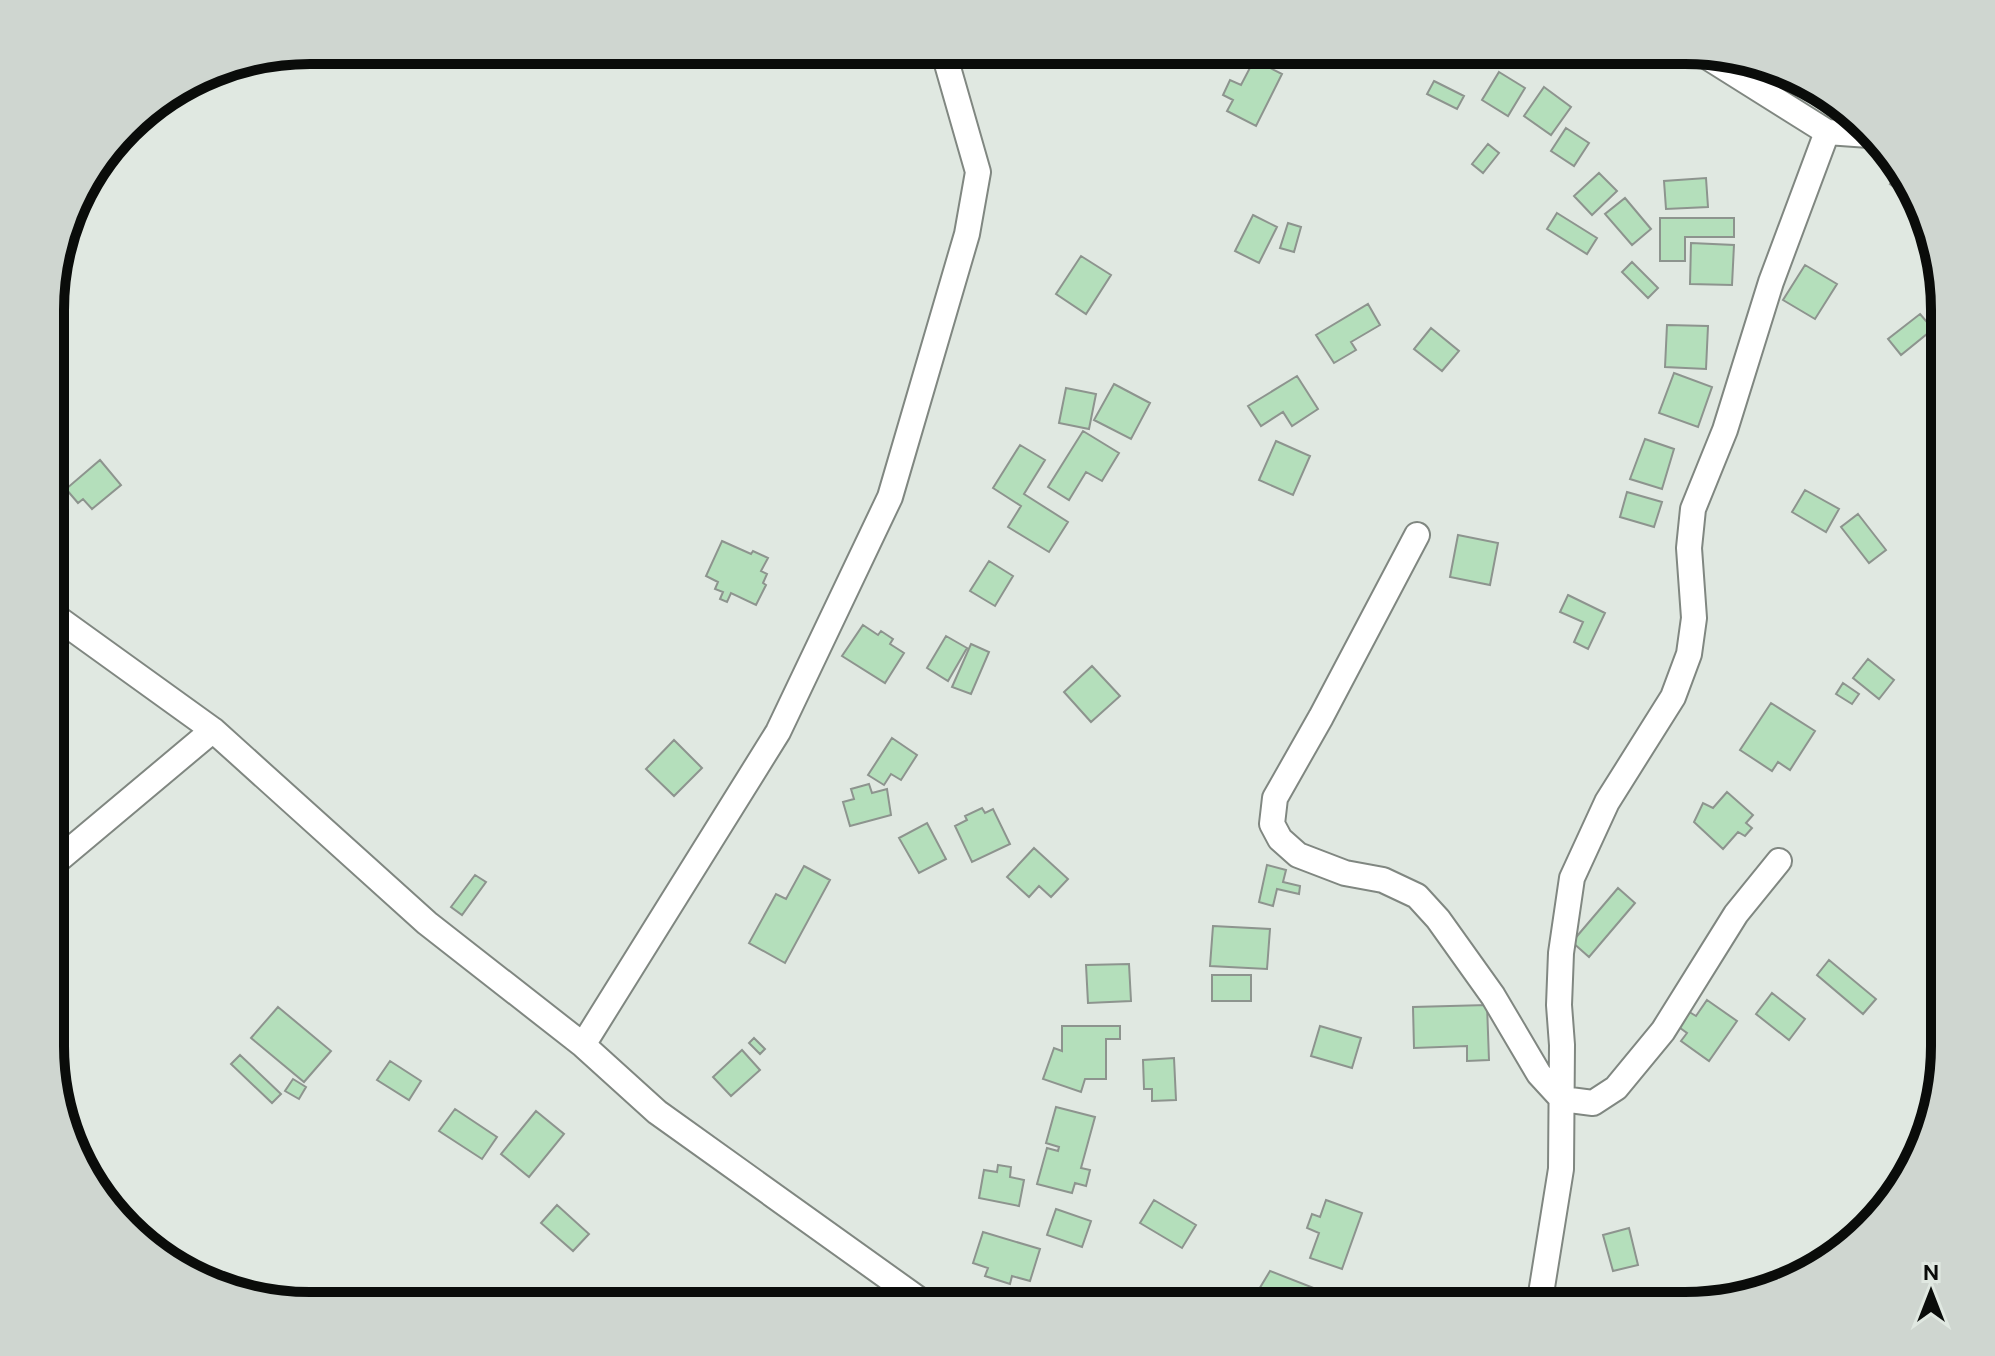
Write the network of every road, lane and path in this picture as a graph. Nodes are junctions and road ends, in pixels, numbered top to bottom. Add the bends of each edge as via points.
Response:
1 (947, 65) edge
2 (1724, 67) edge
3 (1827, 132) junction
4 (1857, 134) edge
5 (1417, 535) dead end
6 (64, 623) edge
7 (213, 730) junction
8 (64, 855) edge
9 (1779, 861) dead end
10 (583, 1045) junction
11 (1562, 1099) junction
12 (1541, 1291) edge
13 (908, 1292) edge

1 - 10 street via 978,172 967,234 890,497 778,732
2 - 3 street
3 - 4 street
3 - 11 street via 1693,509 1689,548 1694,618 1689,654 1673,697 1607,802 1572,878 1560,979
5 - 11 street via 1275,798 1272,824 1298,855 1345,873 1383,880 1417,896 1493,996 1539,1074
6 - 7 street
7 - 8 street
7 - 10 street via 427,923
9 - 11 street via 1736,914 1663,1031 1616,1088 1593,1103
10 - 13 street via 657,1112
11 - 12 street via 1561,1169

